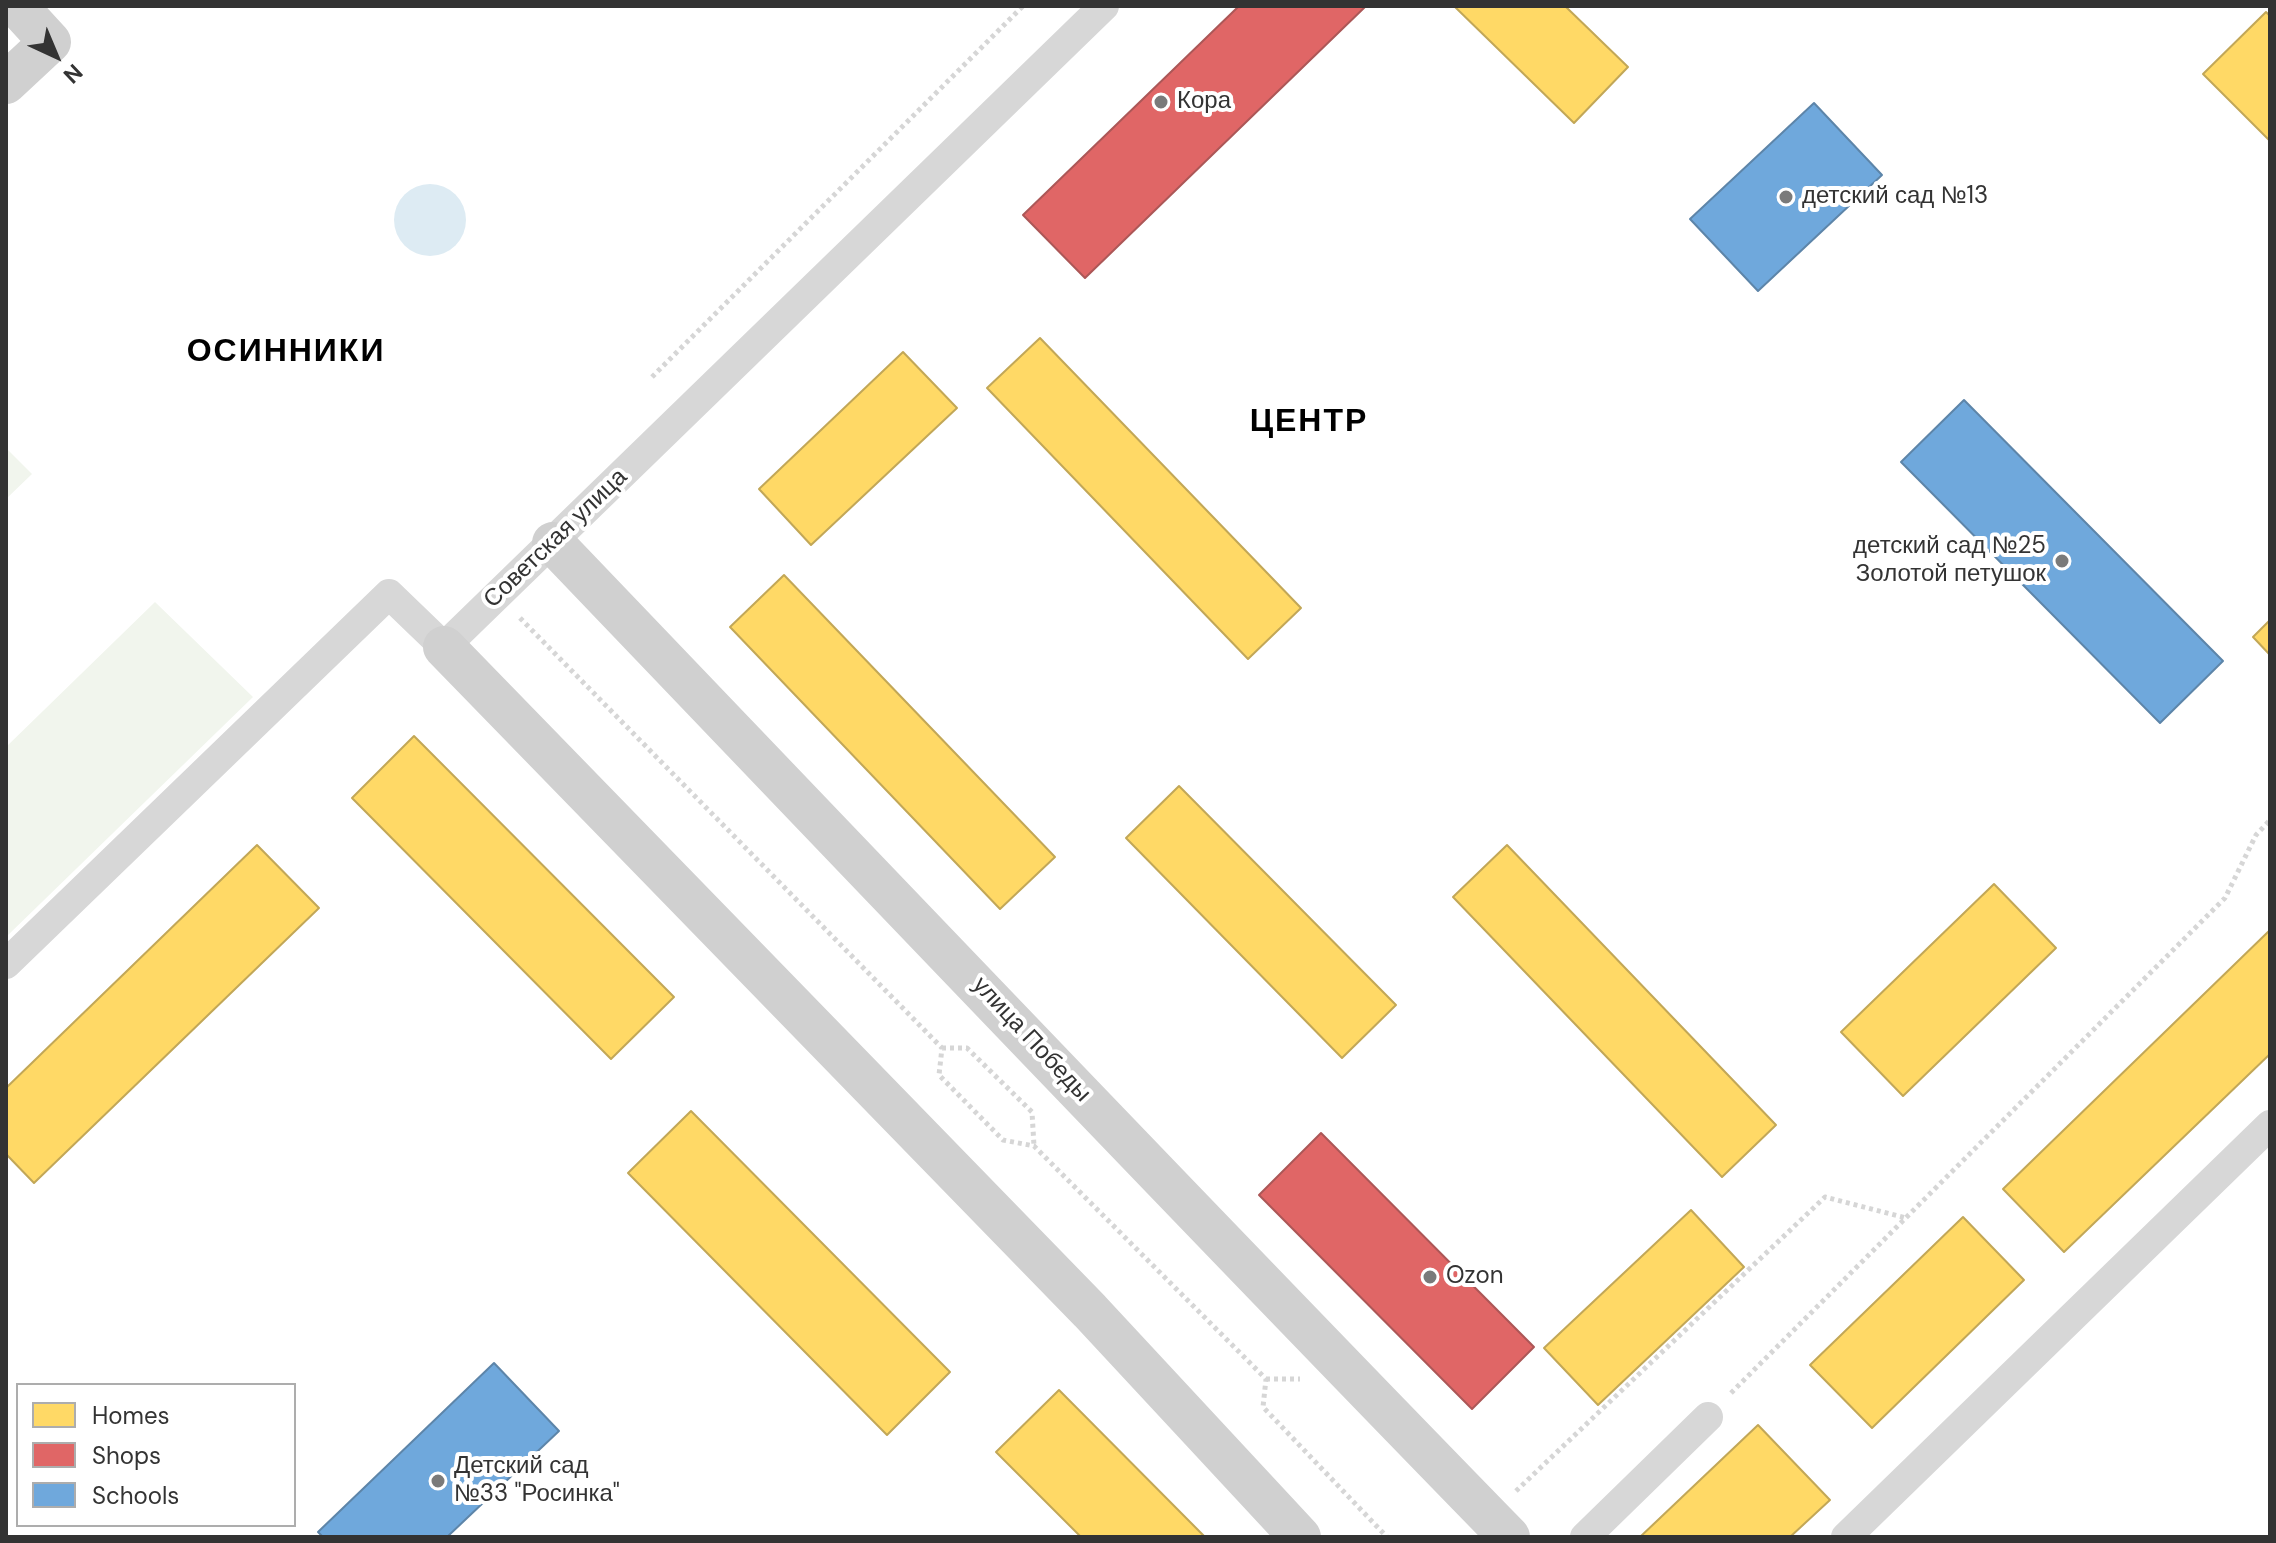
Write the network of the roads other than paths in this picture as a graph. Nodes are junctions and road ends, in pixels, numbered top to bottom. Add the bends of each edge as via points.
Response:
1 (17, 6) edge
2 (1104, 6) edge
3 (6, 83) edge
4 (553, 543) junction
5 (444, 647) junction
6 (6, 964) edge
7 (2270, 1125) edge
8 (1708, 1417) road end
9 (1499, 1527) edge
10 (1300, 1537) edge
11 (1585, 1537) edge
12 (1846, 1537) edge

1 - 3 street via 50,42
2 - 4 street, Советская улица
4 - 5 street, Советская улица
4 - 9 street, улица Победы
5 - 6 street via 389,594
5 - 10 street via 1090,1311
7 - 12 street
8 - 11 street

